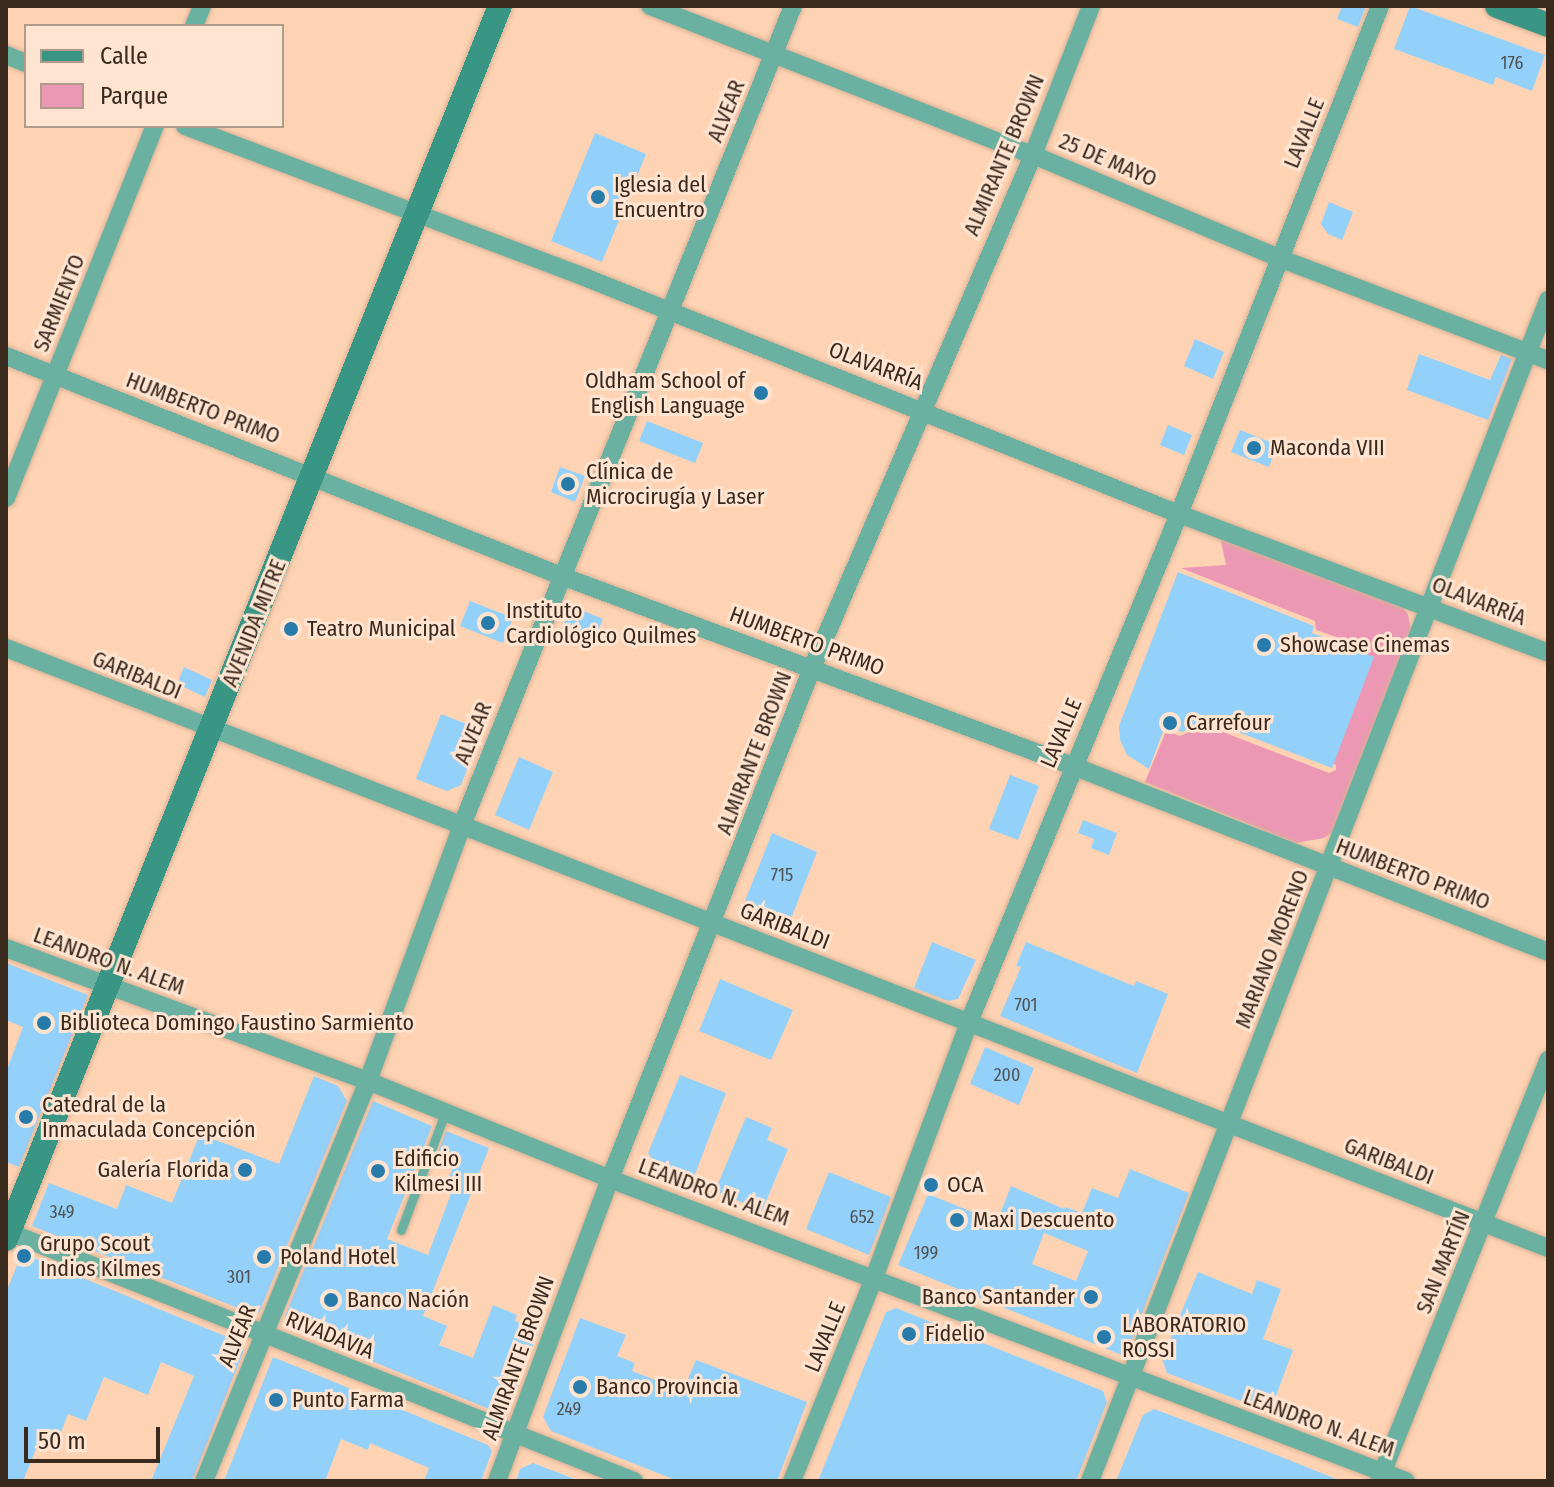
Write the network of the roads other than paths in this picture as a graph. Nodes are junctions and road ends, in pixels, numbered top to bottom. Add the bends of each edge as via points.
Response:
1 (500, 6) edge
2 (650, 6) edge
3 (793, 6) edge
4 (1091, 6) edge
5 (1380, 6) edge
6 (1497, 6) edge
7 (1548, 25) edge
8 (775, 55) junction
9 (154, 128) edge
10 (190, 128) edge
11 (1033, 155) junction
12 (418, 216) junction
13 (1279, 258) junction
14 (1548, 300) edge
15 (671, 312) junction
16 (1528, 352) junction
17 (6, 356) edge
18 (1548, 360) edge
19 (56, 376) junction
20 (922, 410) junction
21 (313, 476) junction
22 (6, 498) edge
23 (1179, 514) junction
24 (564, 577) junction
25 (1430, 607) junction
26 (6, 648) edge
27 (1548, 653) edge
28 (812, 668) junction
29 (211, 731) junction
30 (1073, 766) junction
31 (462, 825) junction
32 (1330, 867) junction
33 (713, 924) junction
34 (6, 948) edge
35 (1548, 952) edge
36 (107, 986) junction
37 (969, 1022) junction
38 (1548, 1060) edge
39 (368, 1081) junction
40 (445, 1113) junction
41 (1229, 1125) junction
42 (610, 1179) junction
43 (1485, 1223) junction
44 (401, 1230) dead end
45 (7, 1234) edge
46 (1548, 1248) edge
47 (874, 1278) junction
48 (263, 1335) junction
49 (1129, 1378) junction
50 (516, 1435) junction
51 (1381, 1477) edge
52 (204, 1481) edge
53 (497, 1481) edge
54 (634, 1481) edge
55 (792, 1481) edge
56 (1090, 1481) edge
57 (1406, 1481) edge

1 - 12 main road, AVENIDA MITRE
2 - 8 street, 25 DE MAYO
3 - 8 street, ALVEAR
4 - 11 street, ALMIRANTE BROWN
5 - 13 street, LAVALLE
6 - 7 main road
8 - 11 street, 25 DE MAYO
8 - 15 street, ALVEAR
9 - 19 street, SARMIENTO
10 - 12 street, OLAVARRÍA
11 - 13 street, 25 DE MAYO
11 - 20 street, ALMIRANTE BROWN
12 - 15 street, OLAVARRÍA
12 - 21 main road, AVENIDA MITRE
13 - 16 street, 25 DE MAYO
13 - 23 street, LAVALLE
14 - 16 street, MARIANO MORENO
15 - 20 street, OLAVARRÍA
15 - 24 street, ALVEAR
16 - 18 street, 25 DE MAYO
16 - 25 street, MARIANO MORENO
17 - 19 street, HUMBERTO PRIMO
19 - 21 street, HUMBERTO PRIMO
19 - 22 street, SARMIENTO
20 - 23 street, OLAVARRÍA
20 - 28 street, ALMIRANTE BROWN
21 - 24 street, HUMBERTO PRIMO
21 - 29 main road, AVENIDA MITRE
23 - 25 street, OLAVARRÍA
23 - 30 street, LAVALLE
24 - 28 street, HUMBERTO PRIMO
24 - 31 street, ALVEAR
25 - 27 street, OLAVARRÍA
25 - 32 street, MARIANO MORENO
26 - 29 street, GARIBALDI
28 - 30 street, HUMBERTO PRIMO
28 - 33 street, ALMIRANTE BROWN
29 - 31 street, GARIBALDI
29 - 36 main road, AVENIDA MITRE
30 - 32 street, HUMBERTO PRIMO
30 - 37 street, LAVALLE
31 - 33 street, GARIBALDI
31 - 39 street, ALVEAR
32 - 35 street, HUMBERTO PRIMO
32 - 41 street, MARIANO MORENO
33 - 37 street, GARIBALDI
33 - 42 street, ALMIRANTE BROWN
34 - 36 street, LEANDRO N. ALEM
36 - 39 street, LEANDRO N. ALEM
36 - 45 main road, AVENIDA MITRE
37 - 41 street, GARIBALDI
37 - 47 street, LAVALLE
38 - 43 street, SAN MARTÍN
39 - 40 street, LEANDRO N. ALEM
39 - 48 street, ALVEAR
40 - 42 street, LEANDRO N. ALEM
40 - 44 lane
41 - 43 street, GARIBALDI
41 - 49 street, MARIANO MORENO
42 - 47 street, LEANDRO N. ALEM
42 - 50 street, ALMIRANTE BROWN
43 - 46 street, GARIBALDI
43 - 51 street, SAN MARTÍN
45 - 48 street, RIVADAVIA
47 - 49 street, LEANDRO N. ALEM
47 - 55 street, LAVALLE
48 - 50 street, RIVADAVIA
48 - 52 street, ALVEAR
49 - 51 street, LEANDRO N. ALEM
49 - 56 street, MARIANO MORENO
50 - 53 street, ALMIRANTE BROWN
50 - 54 street, RIVADAVIA
51 - 57 street, LEANDRO N. ALEM

